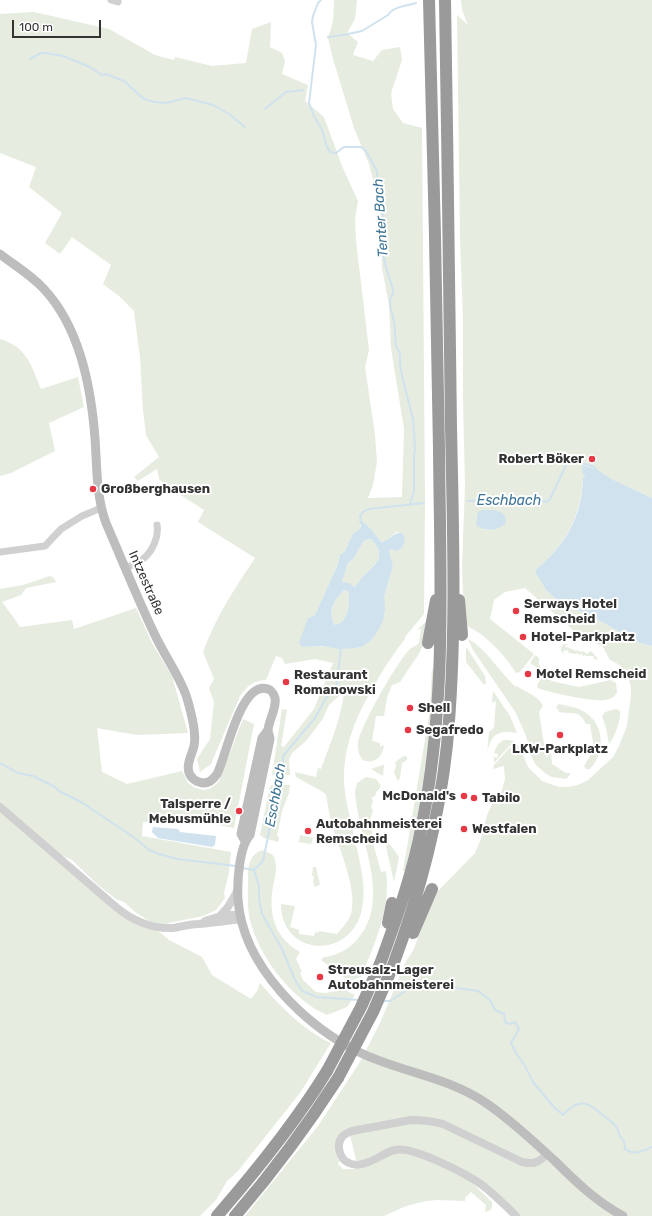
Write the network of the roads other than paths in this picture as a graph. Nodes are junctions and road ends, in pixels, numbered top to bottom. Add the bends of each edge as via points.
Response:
1 (110, 0) edge
2 (429, 0) edge
3 (445, 0) edge
4 (118, 2) dead end
5 (0, 254) edge
6 (101, 508) junction
7 (157, 525) dead end
8 (0, 552) edge
9 (126, 568) junction
10 (447, 579) junction
11 (462, 635) dead end
12 (428, 643) dead end
13 (0, 807) edge
14 (432, 889) dead end
15 (238, 890) junction
16 (392, 903) dead end
17 (220, 916) junction
18 (240, 917) junction
19 (197, 924) junction
20 (380, 964) junction
21 (392, 968) junction
22 (547, 1154) junction
23 (217, 1216) edge
24 (235, 1216) edge
25 (516, 1216) edge
26 (623, 1216) edge

1 - 4 street
2 - 10 highway via 438,378
3 - 10 highway via 453,551
5 - 6 main road, Intzestraße via 46,291 61,312 76,342 93,417
6 - 8 street via 61,528 46,546
6 - 9 main road, Intzestraße
7 - 9 street via 159,532 156,541 146,556
9 - 15 main road, Intzestraße via 186,696 194,736 188,768 190,775 197,782 209,781 219,769 248,697 255,690 267,689 274,694 275,701 268,730 270,739 250,835 245,841
10 - 11 highway via 460,604
10 - 12 highway via 434,607
10 - 20 highway via 441,627 435,744 428,790 408,881
10 - 21 highway via 452,657 442,782 423,876
13 - 19 street via 127,915 147,925 162,928
14 - 21 highway via 403,958
15 - 17 street
15 - 18 main road
16 - 20 highway via 378,951
17 - 18 street via 230,914
17 - 19 street
18 - 19 street
18 - 22 main road via 255,953 271,980 315,1025 363,1054 440,1079 469,1093 508,1119
20 - 23 highway, bridge via 361,1007 327,1071 295,1120
21 - 24 highway, bridge via 373,1012 338,1078 306,1127
22 - 25 street via 536,1163 529,1164 443,1124 421,1120 352,1131 340,1140 341,1156 350,1164 365,1163 388,1152 402,1149 434,1160 471,1178
22 - 26 main road via 591,1194

